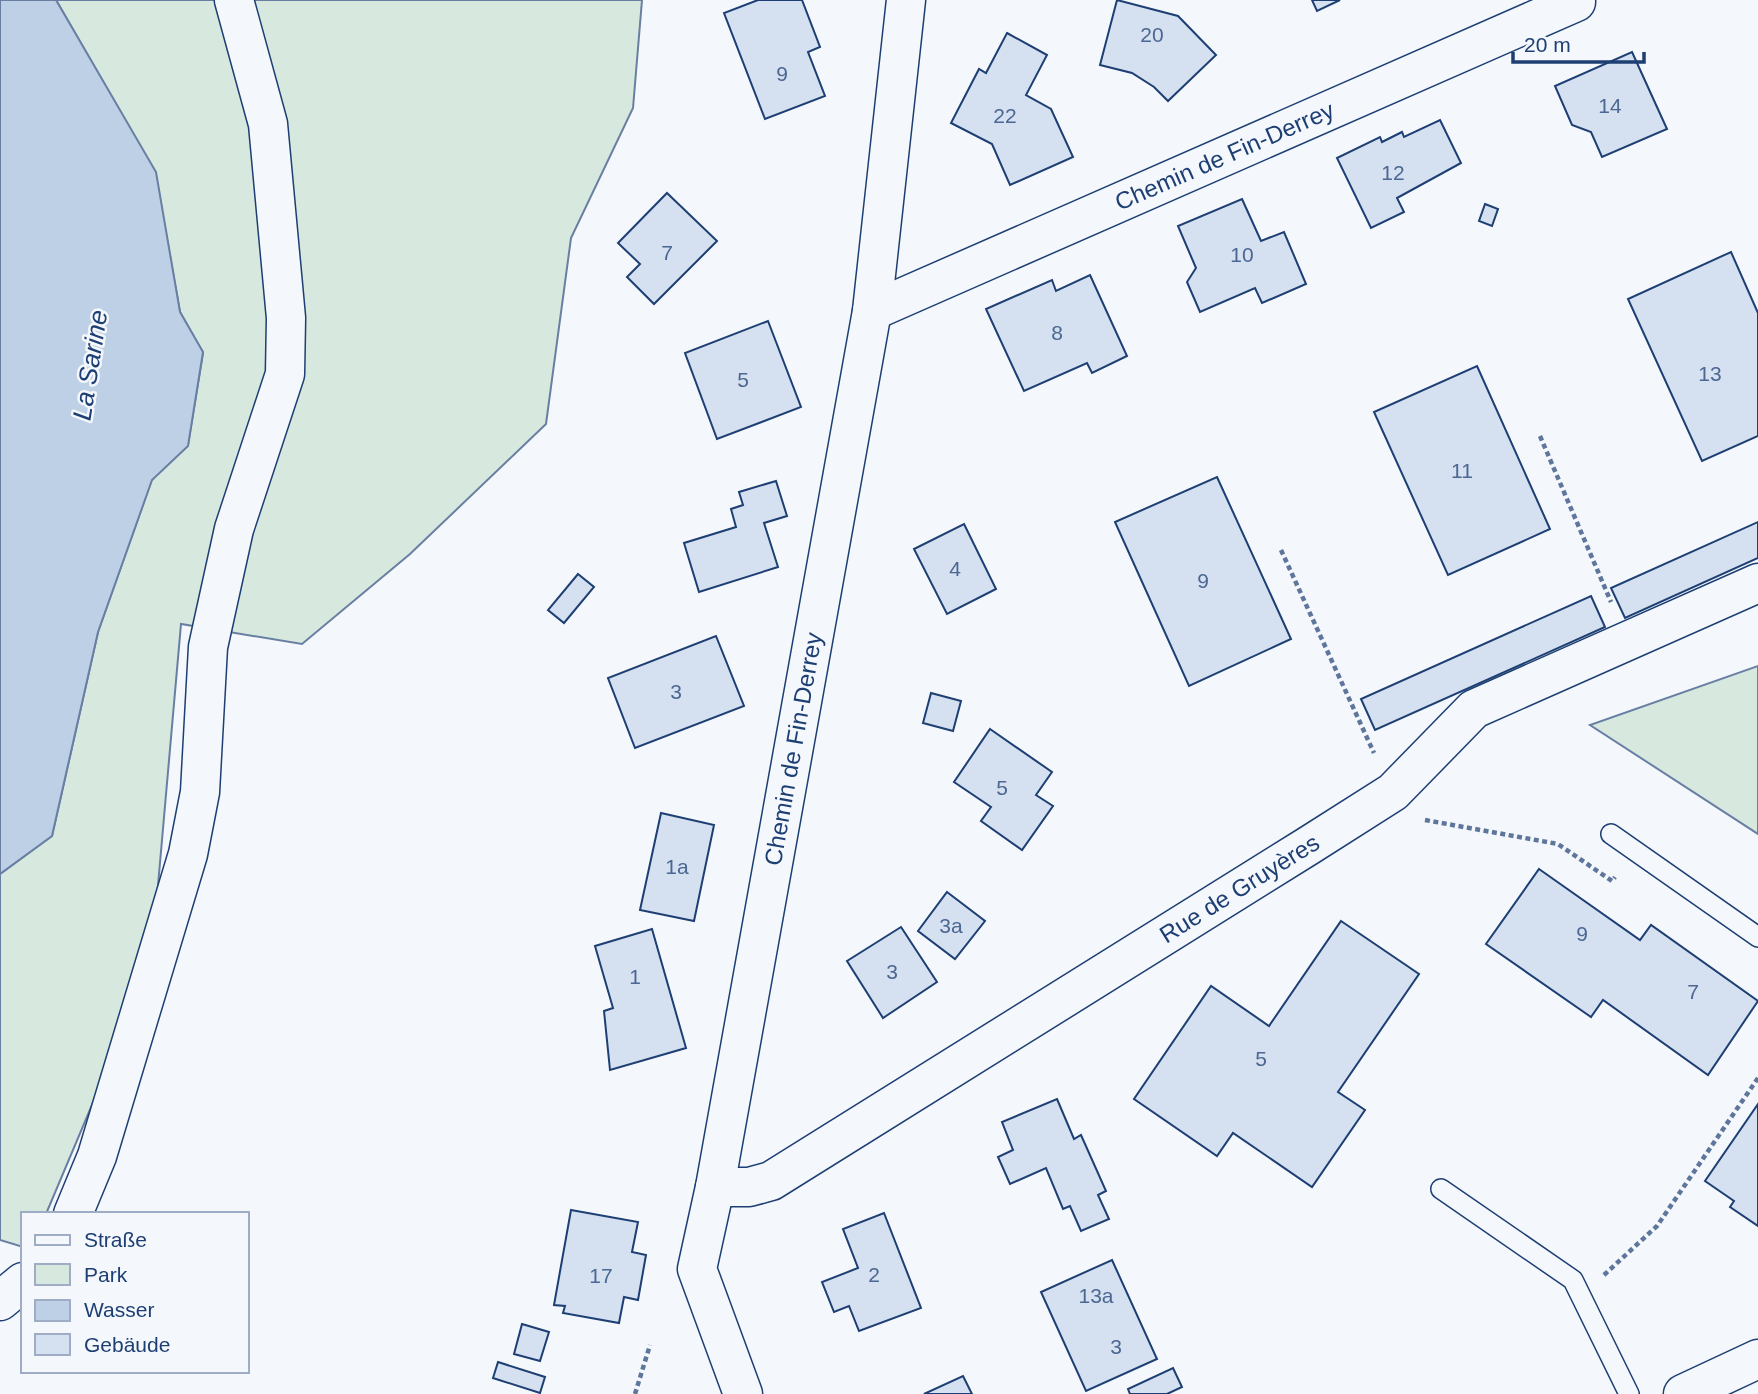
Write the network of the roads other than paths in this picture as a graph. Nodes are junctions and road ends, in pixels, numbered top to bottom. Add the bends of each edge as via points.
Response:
1 (234, 0) edge
2 (906, 0) edge
3 (1576, 2) dead end
4 (872, 311) junction
5 (1758, 583) edge
6 (1611, 834) dead end
7 (1758, 937) edge
8 (715, 1188) junction
9 (1441, 1189) dead end
10 (74, 1212) edge
11 (21, 1284) edge
12 (0, 1301) edge
13 (1758, 1359) edge
14 (743, 1394) edge
15 (1629, 1394) edge
16 (1683, 1394) edge

1 - 10 street via 268,124 286,318 285,374 234,529 208,648 200,792 188,854 97,1156
2 - 4 street, Chemin de Fin-Derrey
3 - 4 street, Chemin de Fin-Derrey
4 - 8 street, Chemin de Fin-Derrey
5 - 8 street, Rue de Gruyères via 1474,709 1403,805 771,1181
6 - 7 lane
8 - 14 street, Chemin de Fin-Derrey via 697,1269
9 - 15 lane via 1573,1280
11 - 12 street
13 - 16 street

